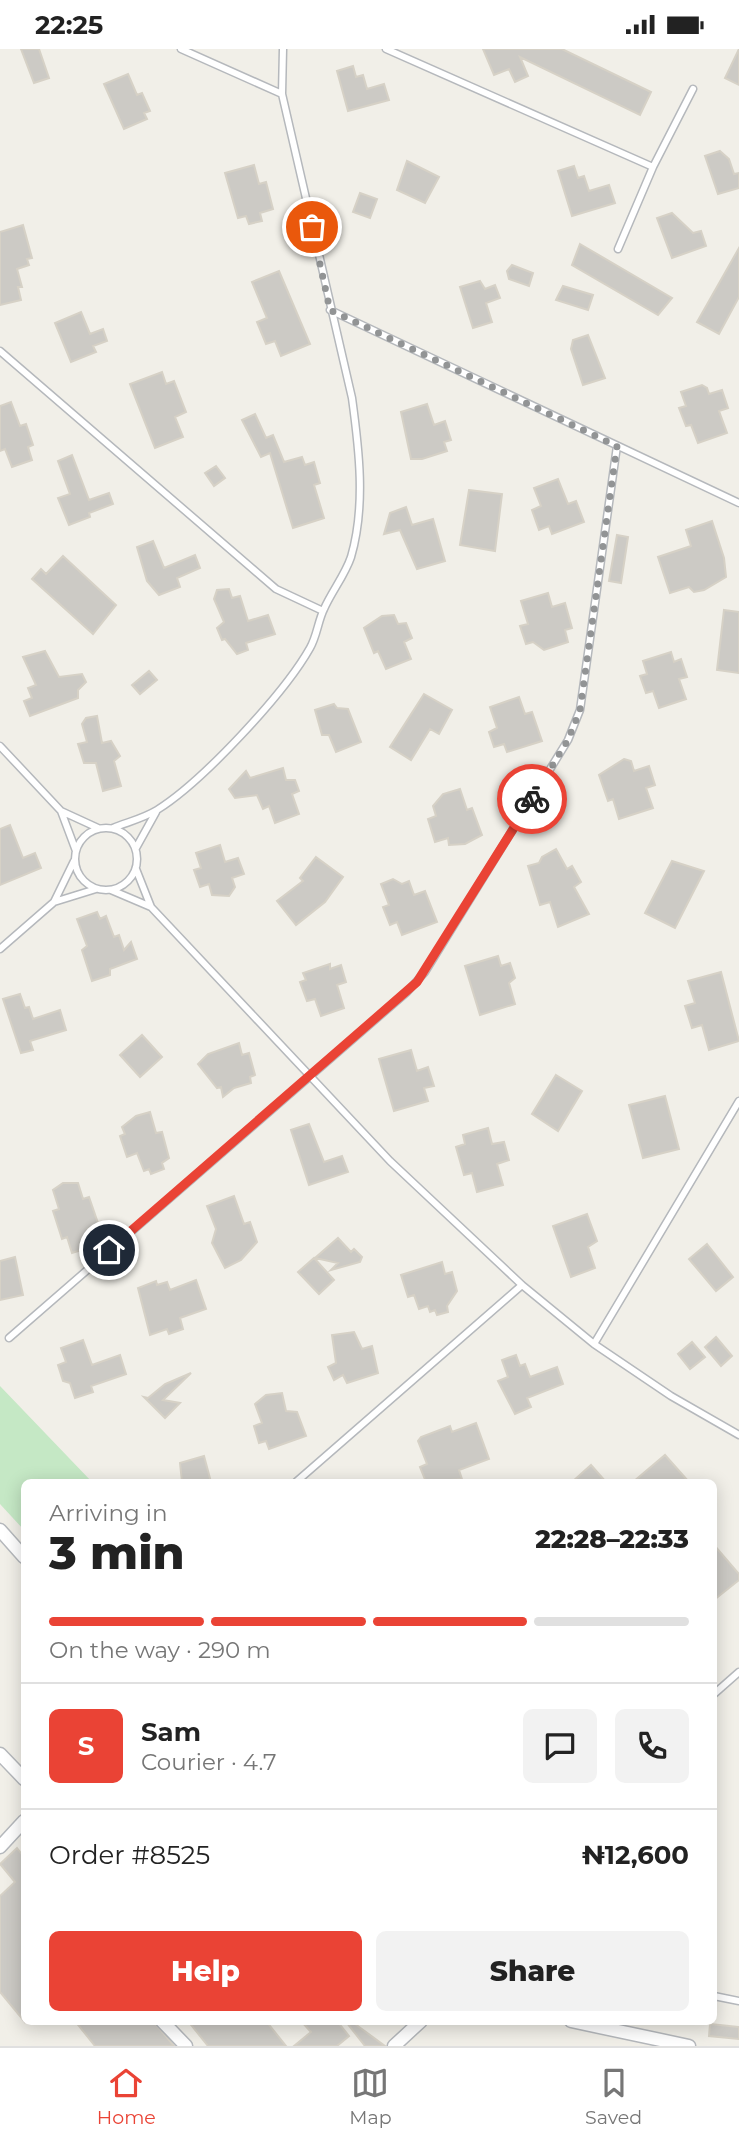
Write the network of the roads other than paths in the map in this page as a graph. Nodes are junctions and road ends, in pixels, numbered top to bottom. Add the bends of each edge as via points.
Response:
1 (181, 49) edge
2 (283, 49) edge
3 (386, 49) edge
4 (693, 89) dead end
5 (282, 94) junction
6 (653, 167) junction
7 (618, 249) dead end
8 (330, 310) junction
9 (0, 351) edge
10 (617, 446) junction
11 (739, 503) edge
12 (323, 611) junction
13 (0, 746) edge
14 (157, 810) junction
15 (61, 811) junction
16 (98, 828) junction
17 (113, 828) junction
18 (136, 848) junction
19 (76, 851) junction
20 (75, 860) junction
21 (136, 869) junction
22 (96, 888) junction
23 (111, 890) junction
24 (54, 902) junction
25 (151, 907) junction
26 (0, 949) edge
27 (310, 1074) junction
28 (739, 1101) edge
29 (522, 1286) junction
30 (9, 1338) dead end
31 (594, 1344) junction
32 (739, 1435) edge
33 (299, 1479) edge
34 (0, 1530) edge
35 (21, 1554) edge
36 (739, 1672) edge
37 (717, 1690) edge
38 (0, 1754) edge
39 (21, 1776) edge
40 (21, 1824) edge
41 (0, 1847) edge
42 (717, 1997) edge
43 (739, 2001) edge
44 (166, 2025) edge
45 (417, 2025) edge
46 (590, 2025) edge
47 (186, 2046) edge
48 (394, 2046) edge
49 (689, 2046) edge

1 - 5 lane
2 - 5 lane
3 - 6 lane
4 - 6 lane
5 - 8 lane
6 - 7 lane
8 - 10 lane
8 - 12 lane via 352,398 359,446 359,502 351,557
9 - 12 lane via 276,589
10 - 11 lane
10 - 27 lane via 585,684 568,740 425,972
12 - 14 lane via 312,646 288,681 242,733
13 - 15 lane
14 - 17 lane
14 - 18 lane
15 - 16 lane
15 - 19 lane
16 - 17 lane
16 - 19 lane via 85,836
17 - 18 lane via 123,832
18 - 21 lane
19 - 20 lane
20 - 22 lane via 81,877
20 - 24 lane
21 - 23 lane via 124,884
21 - 25 lane
22 - 23 lane
22 - 24 lane
23 - 25 lane
24 - 26 lane
25 - 27 lane
27 - 29 lane via 390,1161
27 - 30 lane
28 - 31 lane
29 - 31 lane
29 - 33 lane
31 - 32 lane
34 - 35 street
36 - 37 lane
38 - 39 street
40 - 41 street
42 - 43 lane
44 - 47 street
45 - 48 street
46 - 49 street

